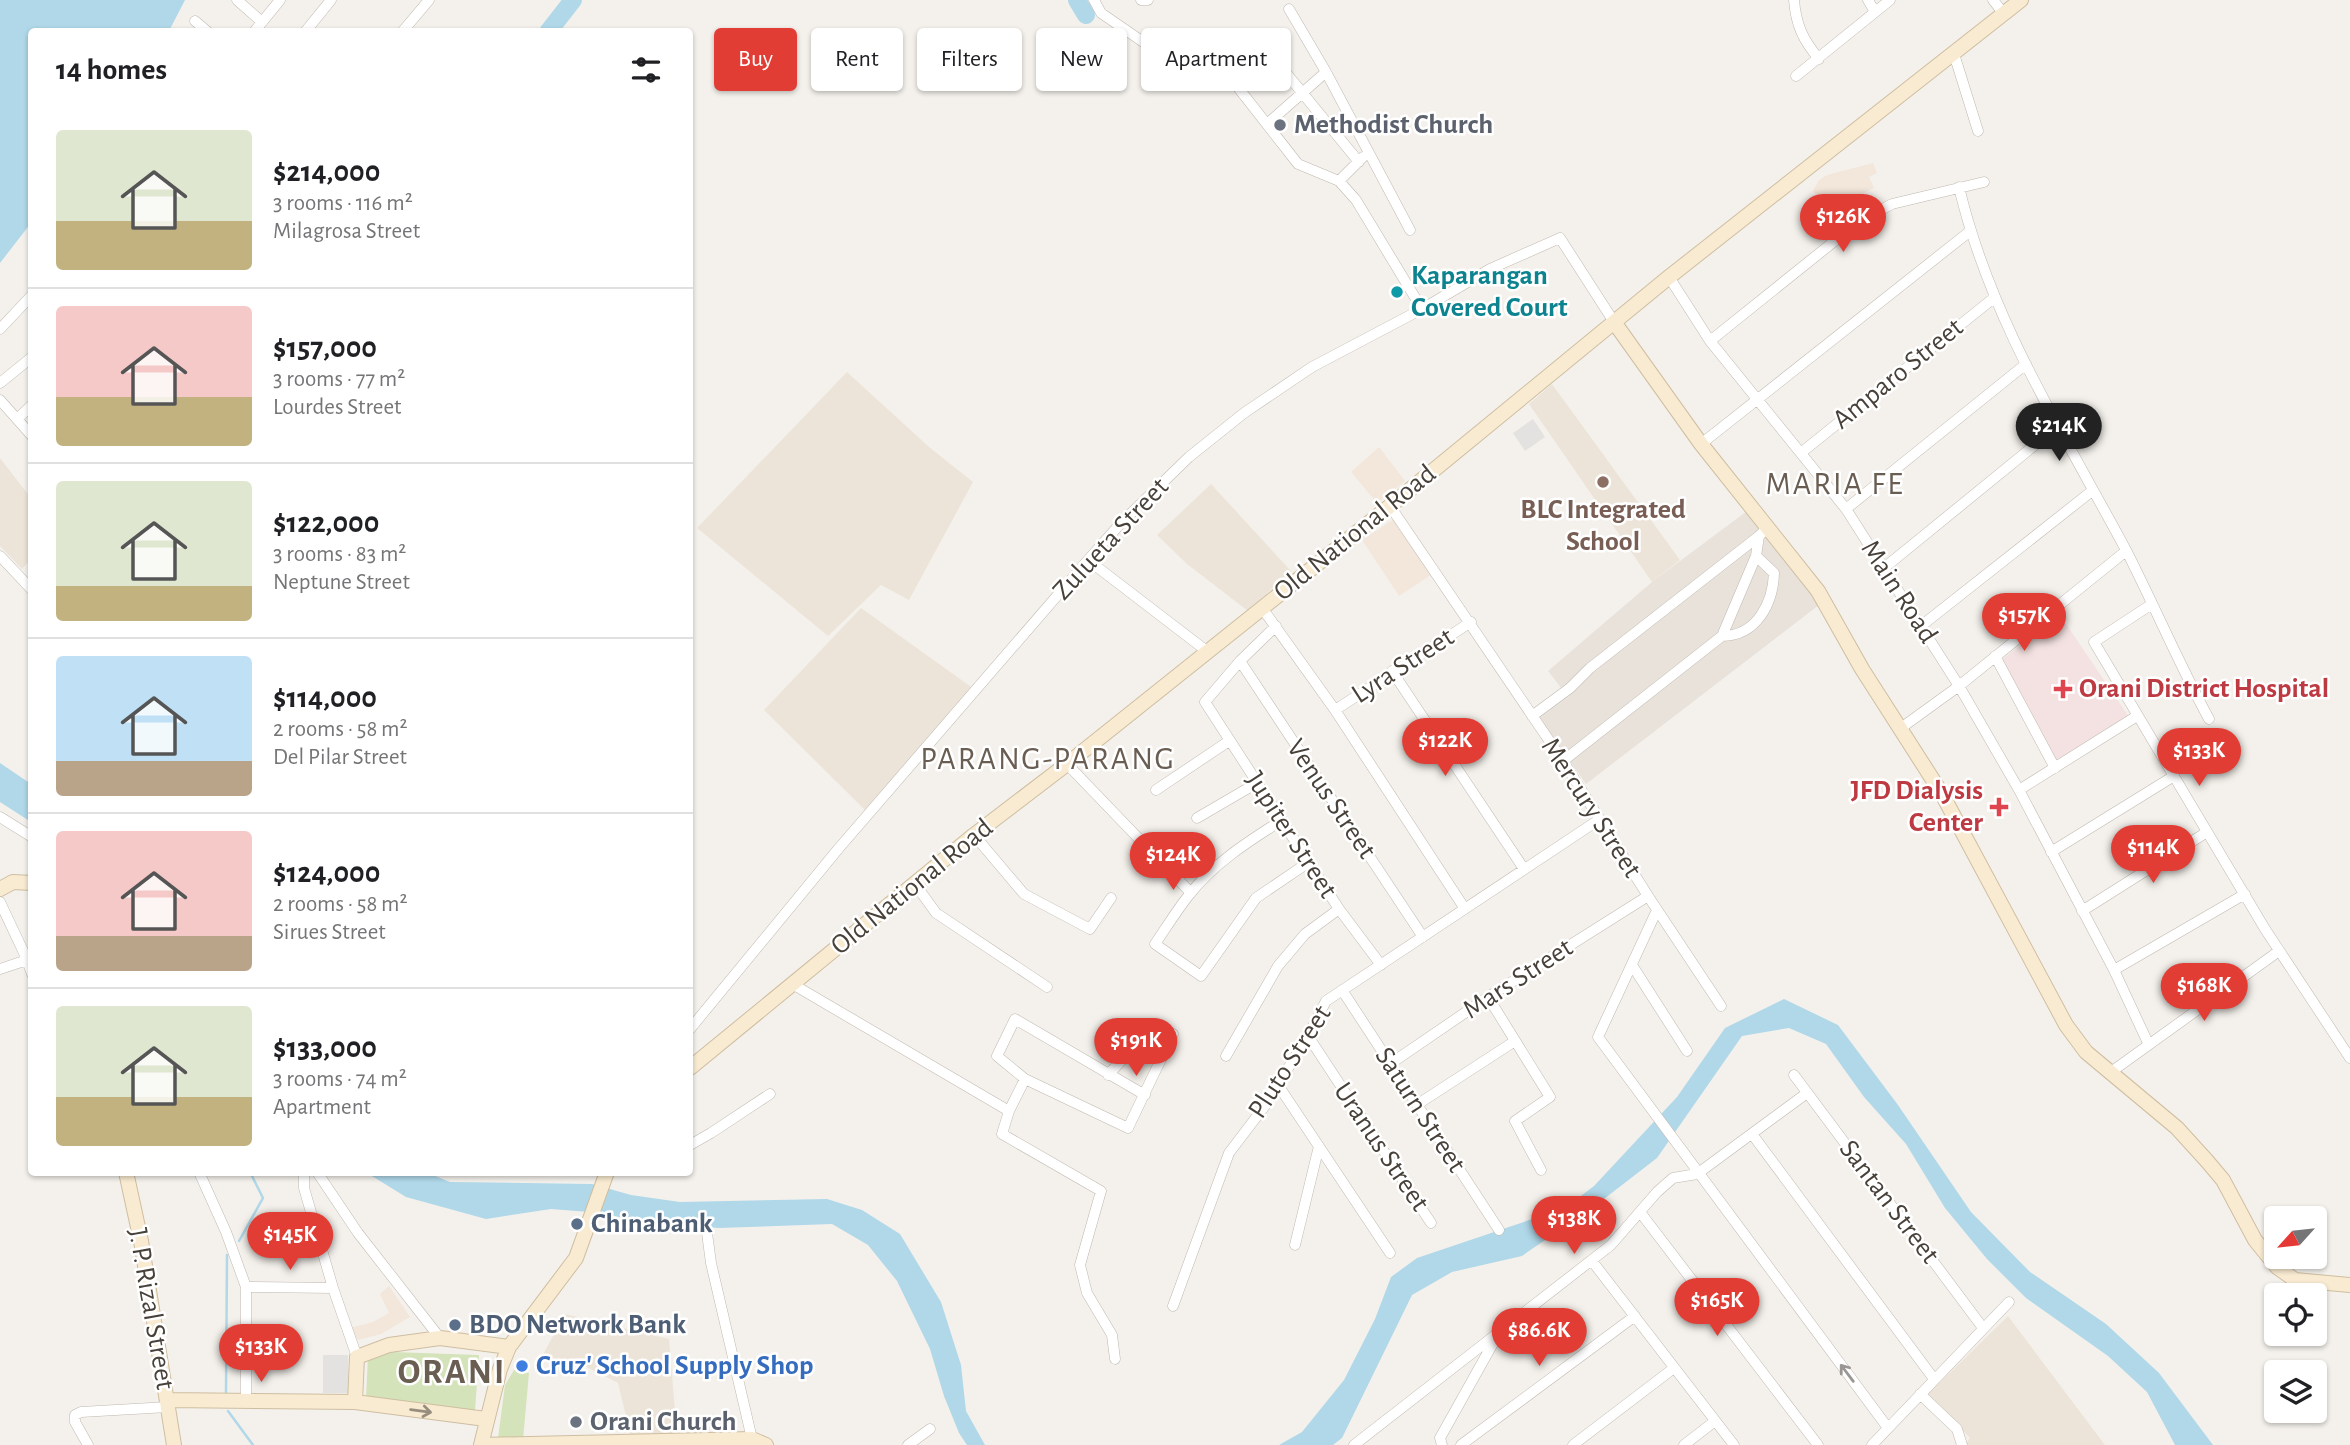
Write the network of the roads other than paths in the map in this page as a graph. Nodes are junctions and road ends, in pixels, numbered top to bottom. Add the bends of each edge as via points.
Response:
1 (237, 0) edge
2 (279, 0) edge
3 (331, 0) edge
4 (429, 0) edge
5 (1094, 0) edge
6 (1141, 0) edge
7 (1148, 0) edge
8 (1794, 0) edge
9 (1868, 0) edge
10 (1890, 0) edge
11 (1993, 0) edge
12 (2021, 0) edge
13 (1289, 9) dead end
14 (1875, 12) junction
15 (2004, 14) junction
16 (195, 21) dead end
17 (262, 22) junction
18 (203, 28) edge
19 (257, 28) edge
20 (308, 28) edge
21 (405, 28) edge
22 (1954, 54) junction
23 (1819, 59) junction
24 (1326, 72) junction
25 (1796, 76) dead end
26 (1291, 78) edge
27 (1303, 92) junction
28 (1267, 124) junction
29 (1978, 131) dead end
30 (1368, 152) junction
31 (1359, 162) junction
32 (1339, 181) junction
33 (1984, 182) dead end
34 (1959, 187) junction
35 (1410, 230) dead end
36 (1969, 232) junction
37 (1669, 277) junction
38 (1995, 297) junction
39 (28, 299) edge
40 (1422, 309) junction
41 (1614, 322) junction
42 (0, 329) edge
43 (1710, 341) junction
44 (28, 360) edge
45 (2026, 364) junction
46 (0, 383) edge
47 (1757, 399) junction
48 (0, 400) edge
49 (28, 409) edge
50 (17, 419) junction
51 (2057, 427) junction
52 (28, 431) edge
53 (1701, 444) junction
54 (1802, 452) junction
55 (2092, 491) junction
56 (1390, 506) junction
57 (1846, 509) junction
58 (1763, 531) junction
59 (2126, 551) junction
60 (0, 556) edge
61 (1756, 556) junction
62 (1088, 560) junction
63 (1884, 568) junction
64 (28, 586) edge
65 (2152, 604) junction
66 (1262, 608) junction
67 (1471, 622) junction
68 (1276, 626) junction
69 (1922, 626) junction
70 (1722, 636) junction
71 (1208, 652) junction
72 (1996, 656) junction
73 (1240, 661) junction
74 (1392, 671) junction
75 (1959, 686) junction
76 (1335, 710) junction
77 (1532, 716) junction
78 (2137, 716) junction
79 (2209, 719) dead end
80 (1901, 728) junction
81 (1228, 741) junction
82 (1563, 761) junction
83 (1067, 764) junction
84 (2055, 768) junction
85 (2174, 776) junction
86 (1257, 783) junction
87 (1156, 790) dead end
88 (2019, 790) junction
89 (0, 817) edge
90 (1197, 818) dead end
91 (1600, 819) junction
92 (1282, 820) junction
93 (2207, 832) junction
94 (28, 834) edge
95 (974, 835) junction
96 (2051, 852) junction
97 (1309, 862) junction
98 (1524, 869) junction
99 (28, 883) edge
100 (915, 884) junction
101 (0, 889) edge
102 (1191, 893) junction
103 (2245, 894) junction
104 (1648, 896) junction
105 (1111, 898) dead end
106 (0, 902) edge
107 (1339, 909) junction
108 (1465, 909) junction
109 (1657, 910) junction
110 (2082, 911) junction
111 (1423, 937) junction
112 (2279, 951) junction
113 (27, 960) joint
114 (1381, 965) junction
115 (1632, 965) junction
116 (0, 969) edge
117 (2114, 970) junction
118 (794, 985) junction
119 (1047, 987) dead end
120 (1342, 990) junction
121 (1489, 997) junction
122 (1721, 1006) dead end
123 (693, 1025) edge
124 (1308, 1036) junction
125 (1514, 1041) junction
126 (2148, 1043) junction
127 (1687, 1051) dead end
128 (1226, 1056) dead end
129 (2350, 1058) edge
130 (1390, 1063) junction
131 (693, 1066) edge
132 (2111, 1072) junction
133 (1108, 1074) junction
134 (1794, 1075) dead end
135 (1025, 1079) junction
136 (1278, 1085) junction
137 (1807, 1093) junction
138 (770, 1094) dead end
139 (1146, 1095) junction
140 (1418, 1104) junction
141 (1009, 1111) junction
142 (1752, 1133) junction
143 (693, 1143) edge
144 (1319, 1146) junction
145 (1541, 1170) dead end
146 (1697, 1174) junction
147 (127, 1176) edge
148 (200, 1176) edge
149 (303, 1176) edge
150 (320, 1176) edge
151 (606, 1176) edge
152 (1640, 1212) junction
153 (1431, 1223) dead end
154 (1499, 1230) dead end
155 (707, 1233) dead end
156 (1295, 1245) dead end
157 (1390, 1253) dead end
158 (1592, 1261) junction
159 (2350, 1285) edge
160 (246, 1287) junction
161 (333, 1288) junction
162 (2008, 1302) dead end
163 (1173, 1306) dead end
164 (1635, 1316) junction
165 (1983, 1328) junction
166 (1498, 1334) junction
167 (440, 1338) junction
168 (509, 1347) junction
169 (357, 1357) junction
170 (1115, 1359) dead end
171 (1674, 1368) junction
172 (1934, 1379) junction
173 (1920, 1394) junction
174 (246, 1401) junction
175 (355, 1402) junction
176 (167, 1404) junction
177 (486, 1419) junction
178 (1716, 1421) junction
179 (1888, 1428) junction
180 (930, 1429) dead end
181 (752, 1439) junction
182 (648, 1444) edge
183 (88, 1445) edge
184 (174, 1445) edge
185 (481, 1445) edge
186 (766, 1445) edge
187 (908, 1445) edge
188 (1354, 1445) edge
189 (1441, 1445) edge
190 (1461, 1445) edge
191 (1573, 1445) edge
192 (1684, 1445) edge
193 (1734, 1445) edge
194 (1818, 1445) edge
195 (1872, 1445) edge
196 (1962, 1445) edge

1 - 17 street
2 - 17 street
3 - 20 street
4 - 21 street
5 - 28 street via 1101,13 1165,57 1211,53
6 - 7 street
8 - 23 street via 1795,21
9 - 14 street
10 - 14 street
11 - 15 street
12 - 15 street, Old National Road
13 - 24 street
14 - 23 street
15 - 22 street, Old National Road
16 - 18 street
17 - 19 street
22 - 29 street
22 - 37 street, Old National Road
23 - 25 street
24 - 27 street
24 - 30 street
26 - 27 street
27 - 28 street
27 - 31 street
28 - 32 street via 1298,164
30 - 31 street
30 - 35 street
31 - 32 street
32 - 40 street via 1356,200
33 - 34 street
34 - 36 street
34 - 43 street via 1892,204 1857,223
36 - 38 street
36 - 47 street
37 - 41 street, Old National Road
37 - 43 street, Main Road
38 - 45 street
38 - 54 street, Amparo Street
39 - 42 street
40 - 41 street, Zulueta Street via 1490,269 1560,238
40 - 62 street, Zulueta Street via 1312,367 1244,413 1189,457
41 - 53 street
41 - 56 street, Old National Road
43 - 47 street, Main Road
44 - 46 street
45 - 51 street
45 - 57 street
47 - 53 street
47 - 54 street, Main Road
48 - 50 street
49 - 50 street
50 - 52 street
51 - 55 street
51 - 63 street
53 - 58 street
54 - 57 street, Main Road
55 - 59 street
55 - 69 street
56 - 66 street, Old National Road
56 - 67 street, Mercury Street
57 - 63 street, Main Road
58 - 61 street
58 - 77 street
58 - 80 street via 1818,591
59 - 65 street
59 - 72 street
60 - 64 street
61 - 70 street
61 - 70 street via 1774,573 1774,585 1756,625 1737,636
62 - 71 street
62 - 123 street, Zulueta Street
63 - 69 street, Main Road
65 - 78 street via 2094,642
65 - 79 street
66 - 68 street
66 - 71 street, Old National Road
67 - 74 street, Lyra Street
67 - 77 street, Mercury Street
68 - 73 street
68 - 76 street
69 - 75 street, Main Road
70 - 82 street
71 - 83 street, Old National Road
72 - 75 street
72 - 84 street
73 - 81 street, Jupiter Street via 1205,702
73 - 111 street, Venus Street
74 - 76 street, Lyra Street
74 - 98 street
75 - 80 street
75 - 88 street, Main Road
76 - 108 street
77 - 82 street, Mercury Street
78 - 84 street
78 - 85 street
80 - 132 street via 1942,794 2066,1026 2086,1052
81 - 86 street, Jupiter Street
81 - 87 street
82 - 91 street, Mercury Street
83 - 95 street, Old National Road
83 - 102 street
84 - 88 street
85 - 93 street
85 - 96 street
86 - 90 street
86 - 92 street, Jupiter Street
88 - 96 street, Main Road
89 - 94 street
91 - 98 street, Pluto Street
91 - 104 street, Mercury Street
92 - 97 street, Jupiter Street
92 - 102 street via 1243,844
93 - 103 street
93 - 110 street
95 - 100 street, Old National Road
95 - 105 street via 1024,894 1090,929
96 - 110 street, Main Road
97 - 102 street via 1256,898 1201,976 1155,944
97 - 107 street, Jupiter Street
98 - 108 street, Pluto Street
99 - 101 street via 13,882
100 - 118 street, Old National Road
100 - 119 street via 936,913
103 - 112 street
103 - 117 street
104 - 109 street, Mercury Street
104 - 121 street, Mars Street
106 - 113 street
107 - 114 street, Jupiter Street
107 - 128 street via 1305,933 1278,966
108 - 111 street, Pluto Street
109 - 115 street
109 - 122 street, Mercury Street
110 - 117 street, Main Road
111 - 114 street, Pluto Street
112 - 126 street
112 - 129 street
113 - 116 street
114 - 120 street, Pluto Street
115 - 127 street
115 - 146 street via 1598,1037
117 - 126 street, Main Road
118 - 131 street, Old National Road
118 - 141 street
120 - 124 street, Pluto Street via 1326,1001
120 - 130 street, Saturn Street
121 - 125 street
121 - 130 street, Mars Street
124 - 136 street, Pluto Street
124 - 153 street, Uranus Street
125 - 140 street
125 - 145 street via 1550,1097 1515,1121
126 - 132 street
130 - 140 street, Saturn Street
132 - 159 street via 2177,1128 2207,1161 2277,1267 2295,1280
133 - 135 street via 1015,1019 997,1056
133 - 139 street
133 - 139 street via 1155,1024 1172,1034
134 - 137 street, Santan Street
135 - 139 street via 1128,1128
135 - 141 street
136 - 144 street
136 - 163 street, Pluto Street via 1229,1153
137 - 142 street
137 - 165 street, Santan Street
138 - 143 street
140 - 154 street, Saturn Street
141 - 170 street via 1002,1134 1101,1191 1080,1265 1087,1293 1112,1335
142 - 146 street
142 - 172 street
144 - 156 street
144 - 157 street
146 - 152 street via 1673,1178
179 -> 146 street
147 - 176 street, J. P. Rizal Street
148 - 160 street
149 - 161 street
150 - 167 street
151 - 168 street via 576,1258
152 - 158 street
152 - 194 street
155 - 181 street
158 - 164 street
158 - 166 street
160 - 161 street
160 - 174 street
161 - 169 street
162 - 165 street
164 - 171 street
164 - 190 street
165 - 172 street
166 - 188 street
166 - 189 street via 1440,1438
167 - 168 street
167 - 169 street via 389,1345
168 - 177 street
169 - 175 street
171 - 178 street
171 - 191 street
172 - 173 street
173 - 179 street
173 - 196 street via 1957,1429
174 - 175 street
174 - 176 street
175 -> 177 street
176 - 183 street via 75,1415
176 - 184 street, J. P. Rizal Street
177 - 185 street
178 - 192 street
178 - 193 street
179 - 195 street
180 - 187 street
181 - 182 street
181 - 186 street
182 - 185 street

